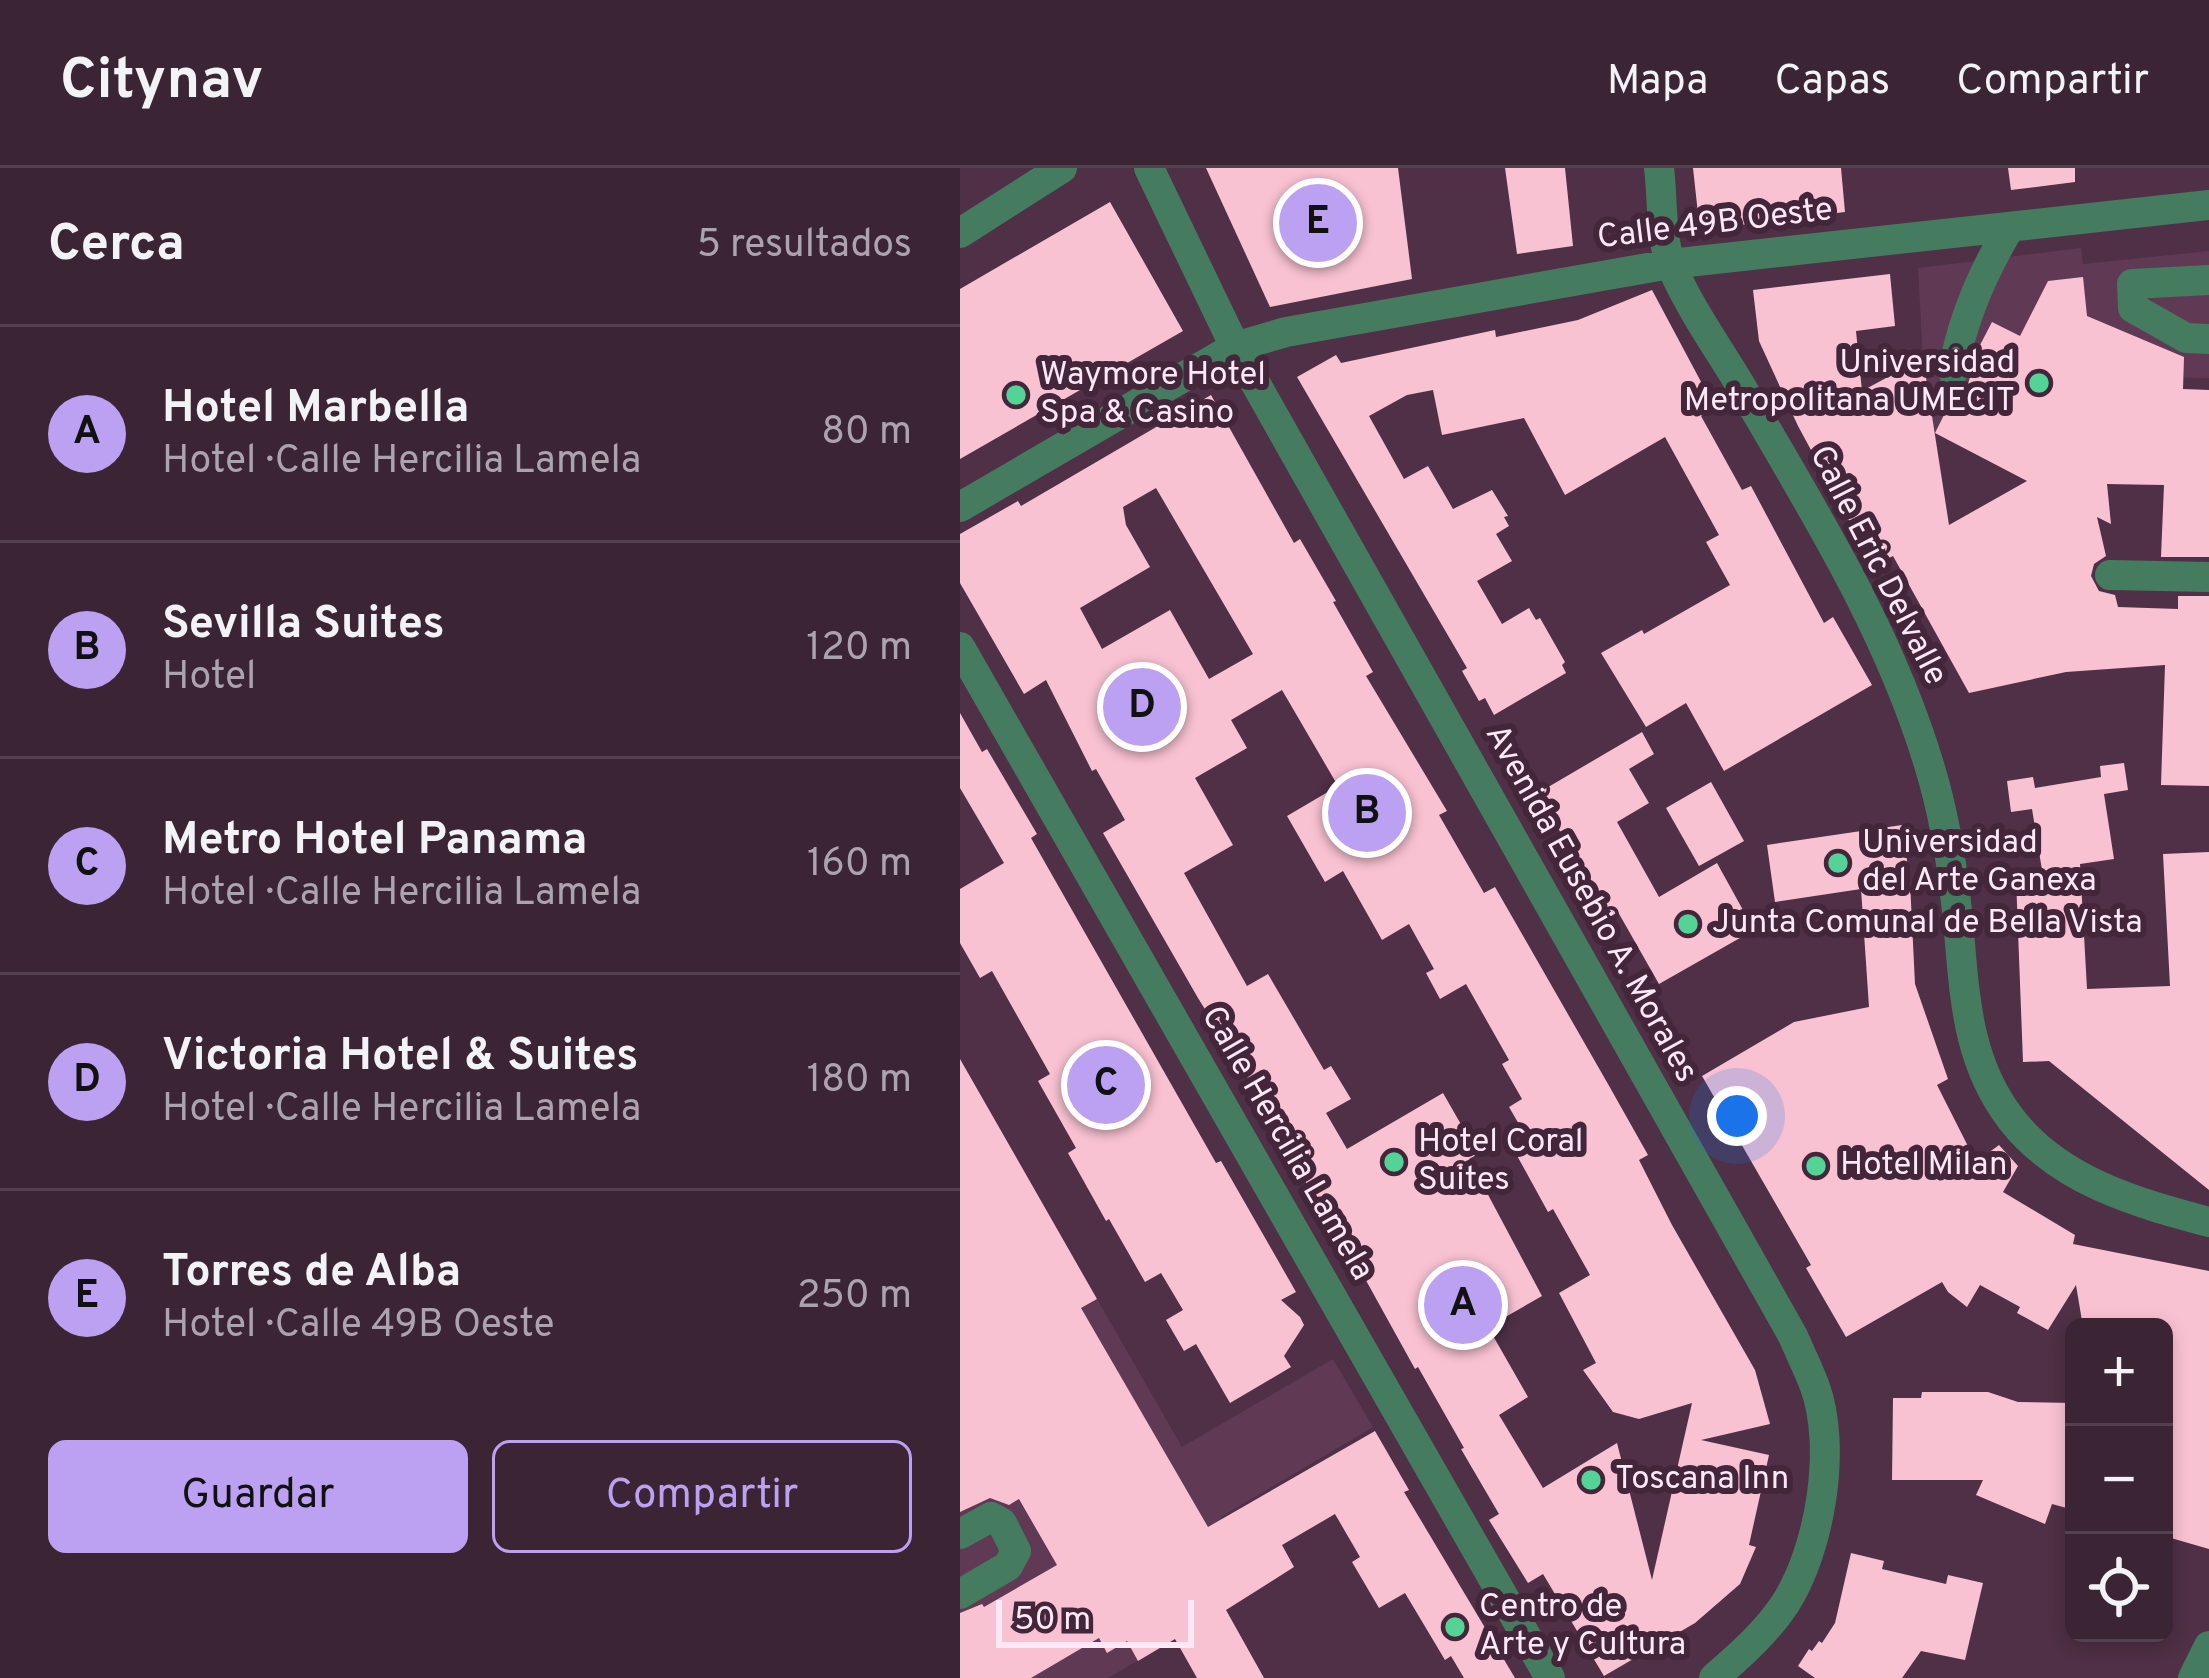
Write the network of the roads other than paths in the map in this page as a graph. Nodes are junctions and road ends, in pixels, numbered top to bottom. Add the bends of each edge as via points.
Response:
1 (1061, 168) edge
2 (1149, 168) edge
3 (1659, 168) edge
4 (2209, 205) edge
5 (2010, 226) junction
6 (960, 233) edge
7 (1670, 264) junction
8 (2209, 280) edge
9 (2209, 339) edge
10 (1234, 347) junction
11 (1953, 373) dead end
12 (960, 507) edge
13 (2110, 574) dead end
14 (2209, 577) edge
15 (960, 647) edge
16 (2209, 1222) edge
17 (960, 1534) edge
18 (960, 1594) edge
19 (2209, 1646) edge
20 (1550, 1678) edge
21 (1714, 1678) edge
22 (2193, 1678) edge

1 - 6 street
2 - 10 street, Avenida Eusebio A. Morales
3 - 7 street
4 - 5 street, Calle 49B Oeste
5 - 7 street, Calle 49B Oeste
5 - 11 street via 1960,330
7 - 10 street, Calle 49B Oeste
7 - 16 street, Calle Eric Delvalle via 1899,676 1947,839 1967,1021 1992,1089 2012,1120 2068,1170
8 - 9 street via 2132,284 2133,308 2186,338
10 - 12 street, Calle 49B Oeste
10 - 21 street, Avenida Eusebio A. Morales via 1817,1391 1825,1452 1805,1562 1785,1604
13 - 14 street
15 - 20 street, Calle Hercilia Lamela
17 - 18 street via 991,1517 1016,1551 1008,1566
19 - 22 street

